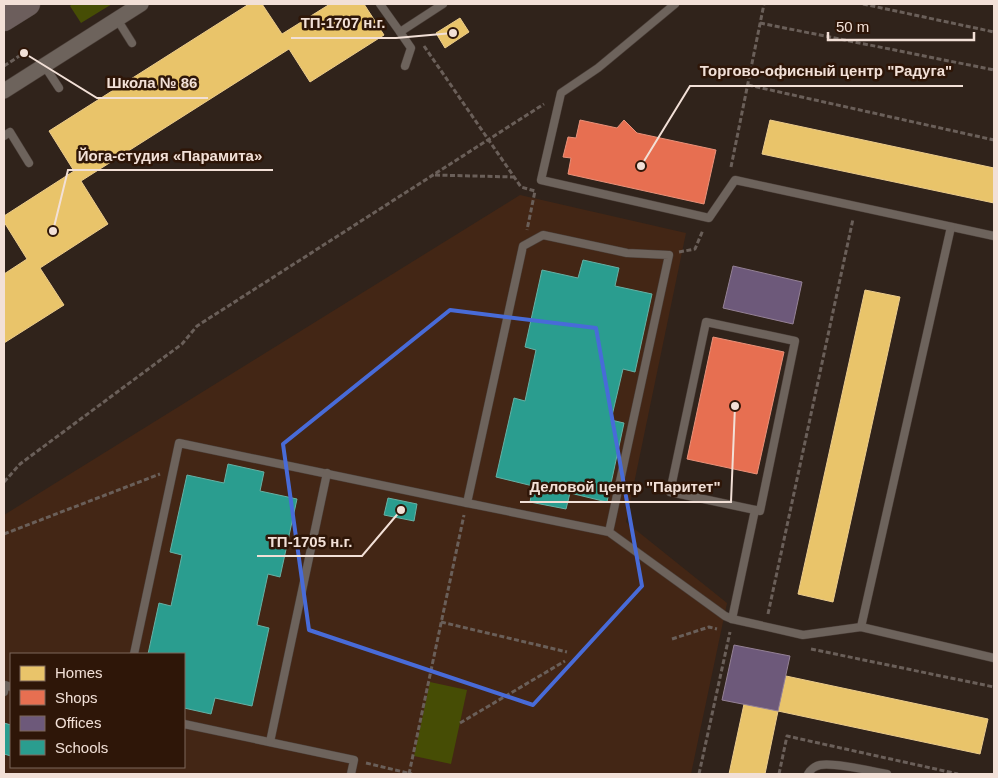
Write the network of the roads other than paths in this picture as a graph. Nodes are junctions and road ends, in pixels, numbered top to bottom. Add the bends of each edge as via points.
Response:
1 (28, 4) edge
2 (141, 4) edge
3 (380, 4) edge
4 (443, 4) edge
5 (675, 4) edge
6 (4, 19) edge
7 (117, 19) junction
8 (400, 32) junction
9 (132, 43) dead end
10 (44, 65) junction
11 (405, 66) dead end
12 (59, 88) dead end
13 (4, 91) edge
14 (4, 136) edge
15 (29, 163) dead end
16 (951, 226) junction
17 (994, 236) edge
18 (328, 473) junction
19 (467, 502) junction
20 (755, 510) junction
21 (609, 532) junction
22 (732, 619) junction
23 (861, 627) junction
24 (134, 653) edge
25 (994, 658) edge
26 (185, 724) edge
27 (270, 742) junction
28 (351, 774) edge
29 (808, 774) edge
30 (887, 774) edge

1 - 6 main road
2 - 7 street
3 - 8 lane
4 - 8 lane
5 - 16 lane via 598,68 562,93 541,180 709,218 735,180
7 - 9 lane
7 - 10 street
8 - 11 lane via 411,48
10 - 12 lane
10 - 13 street
14 - 15 lane via 10,132
16 - 17 lane
16 - 23 lane
18 - 19 lane
18 - 24 lane via 179,443
18 - 27 lane
19 - 21 lane
19 - 21 lane via 523,246 542,235 627,253 669,255
20 - 20 lane via 760,511 795,341 706,322 670,492
20 - 22 lane
21 - 22 lane
22 - 23 lane via 803,635
23 - 25 lane
26 - 27 lane
27 - 28 lane via 354,760
29 - 30 lane via 818,765 830,764

